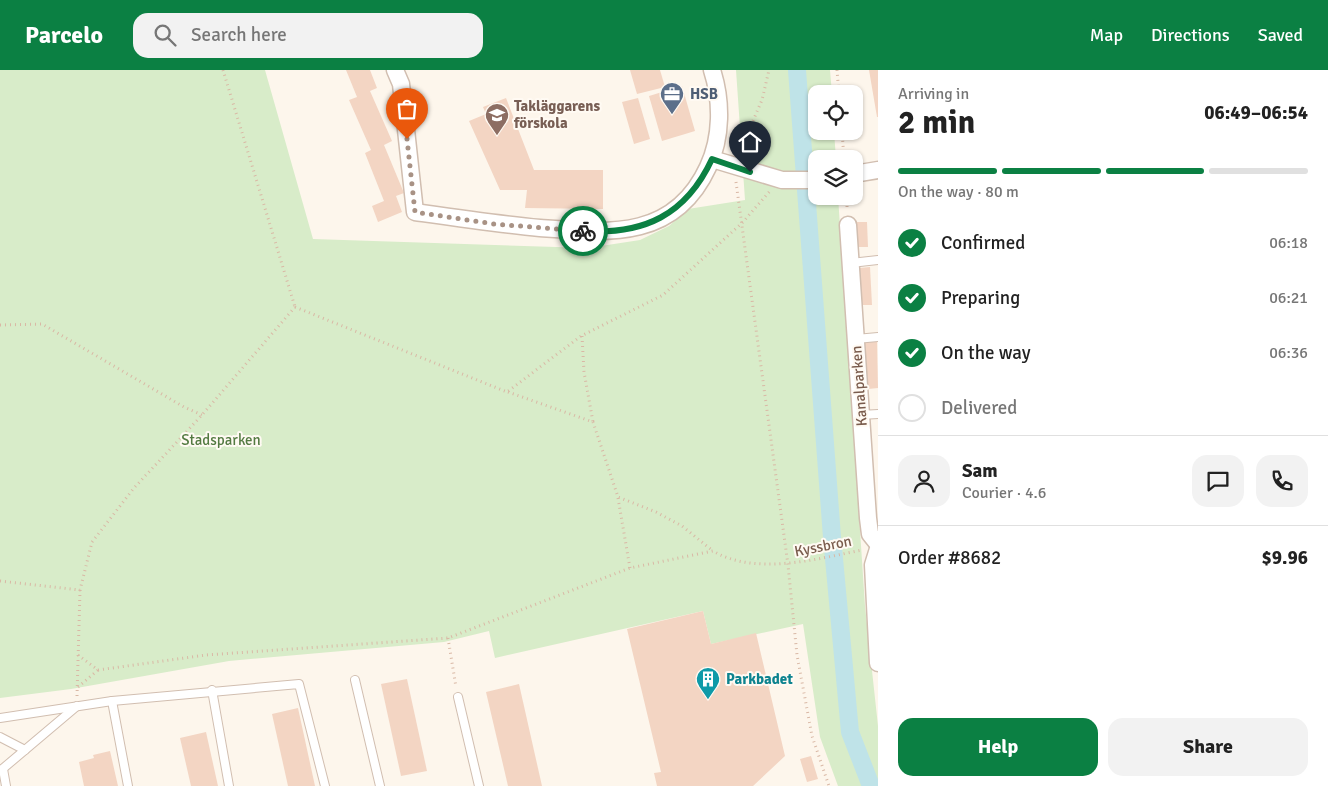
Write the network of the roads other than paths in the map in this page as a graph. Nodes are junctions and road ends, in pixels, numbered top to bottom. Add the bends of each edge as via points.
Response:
1 (394, 70) edge
2 (712, 70) edge
3 (712, 159) junction
4 (878, 170) edge
5 (863, 172) edge
6 (808, 180) edge
7 (848, 225) dead end
8 (878, 260) edge
9 (850, 263) junction
10 (878, 337) edge
11 (856, 339) junction
12 (878, 414) edge
13 (861, 415) junction
14 (873, 548) edge
15 (878, 663) edge
16 (355, 680) dead end
17 (212, 690) junction
18 (458, 697) road end
19 (112, 701) junction
20 (77, 706) junction
21 (0, 718) edge
22 (0, 737) edge
23 (25, 750) junction
24 (2, 770) edge
25 (6, 786) edge
26 (128, 786) edge
27 (229, 786) edge
28 (325, 786) edge
29 (380, 786) edge
30 (479, 786) edge

1 - 3 street via 401,84 415,212 494,224 607,232 628,230 673,210 689,196
2 - 3 street via 717,86 719,118
3 - 6 street via 782,180
4 - 5 street
7 - 9 street, Kanalparken
8 - 9 lane
9 - 11 street, Kanalparken
10 - 11 lane
11 - 13 street, Kanalparken
12 - 13 lane
13 - 14 street, Kanalparken
14 - 15 street
16 - 29 lane
17 - 19 lane
17 - 27 lane
17 - 28 lane via 299,684
18 - 30 lane
19 - 20 lane
19 - 26 lane
20 - 21 lane
20 - 23 lane
22 - 23 lane
23 - 24 lane
24 - 25 lane

